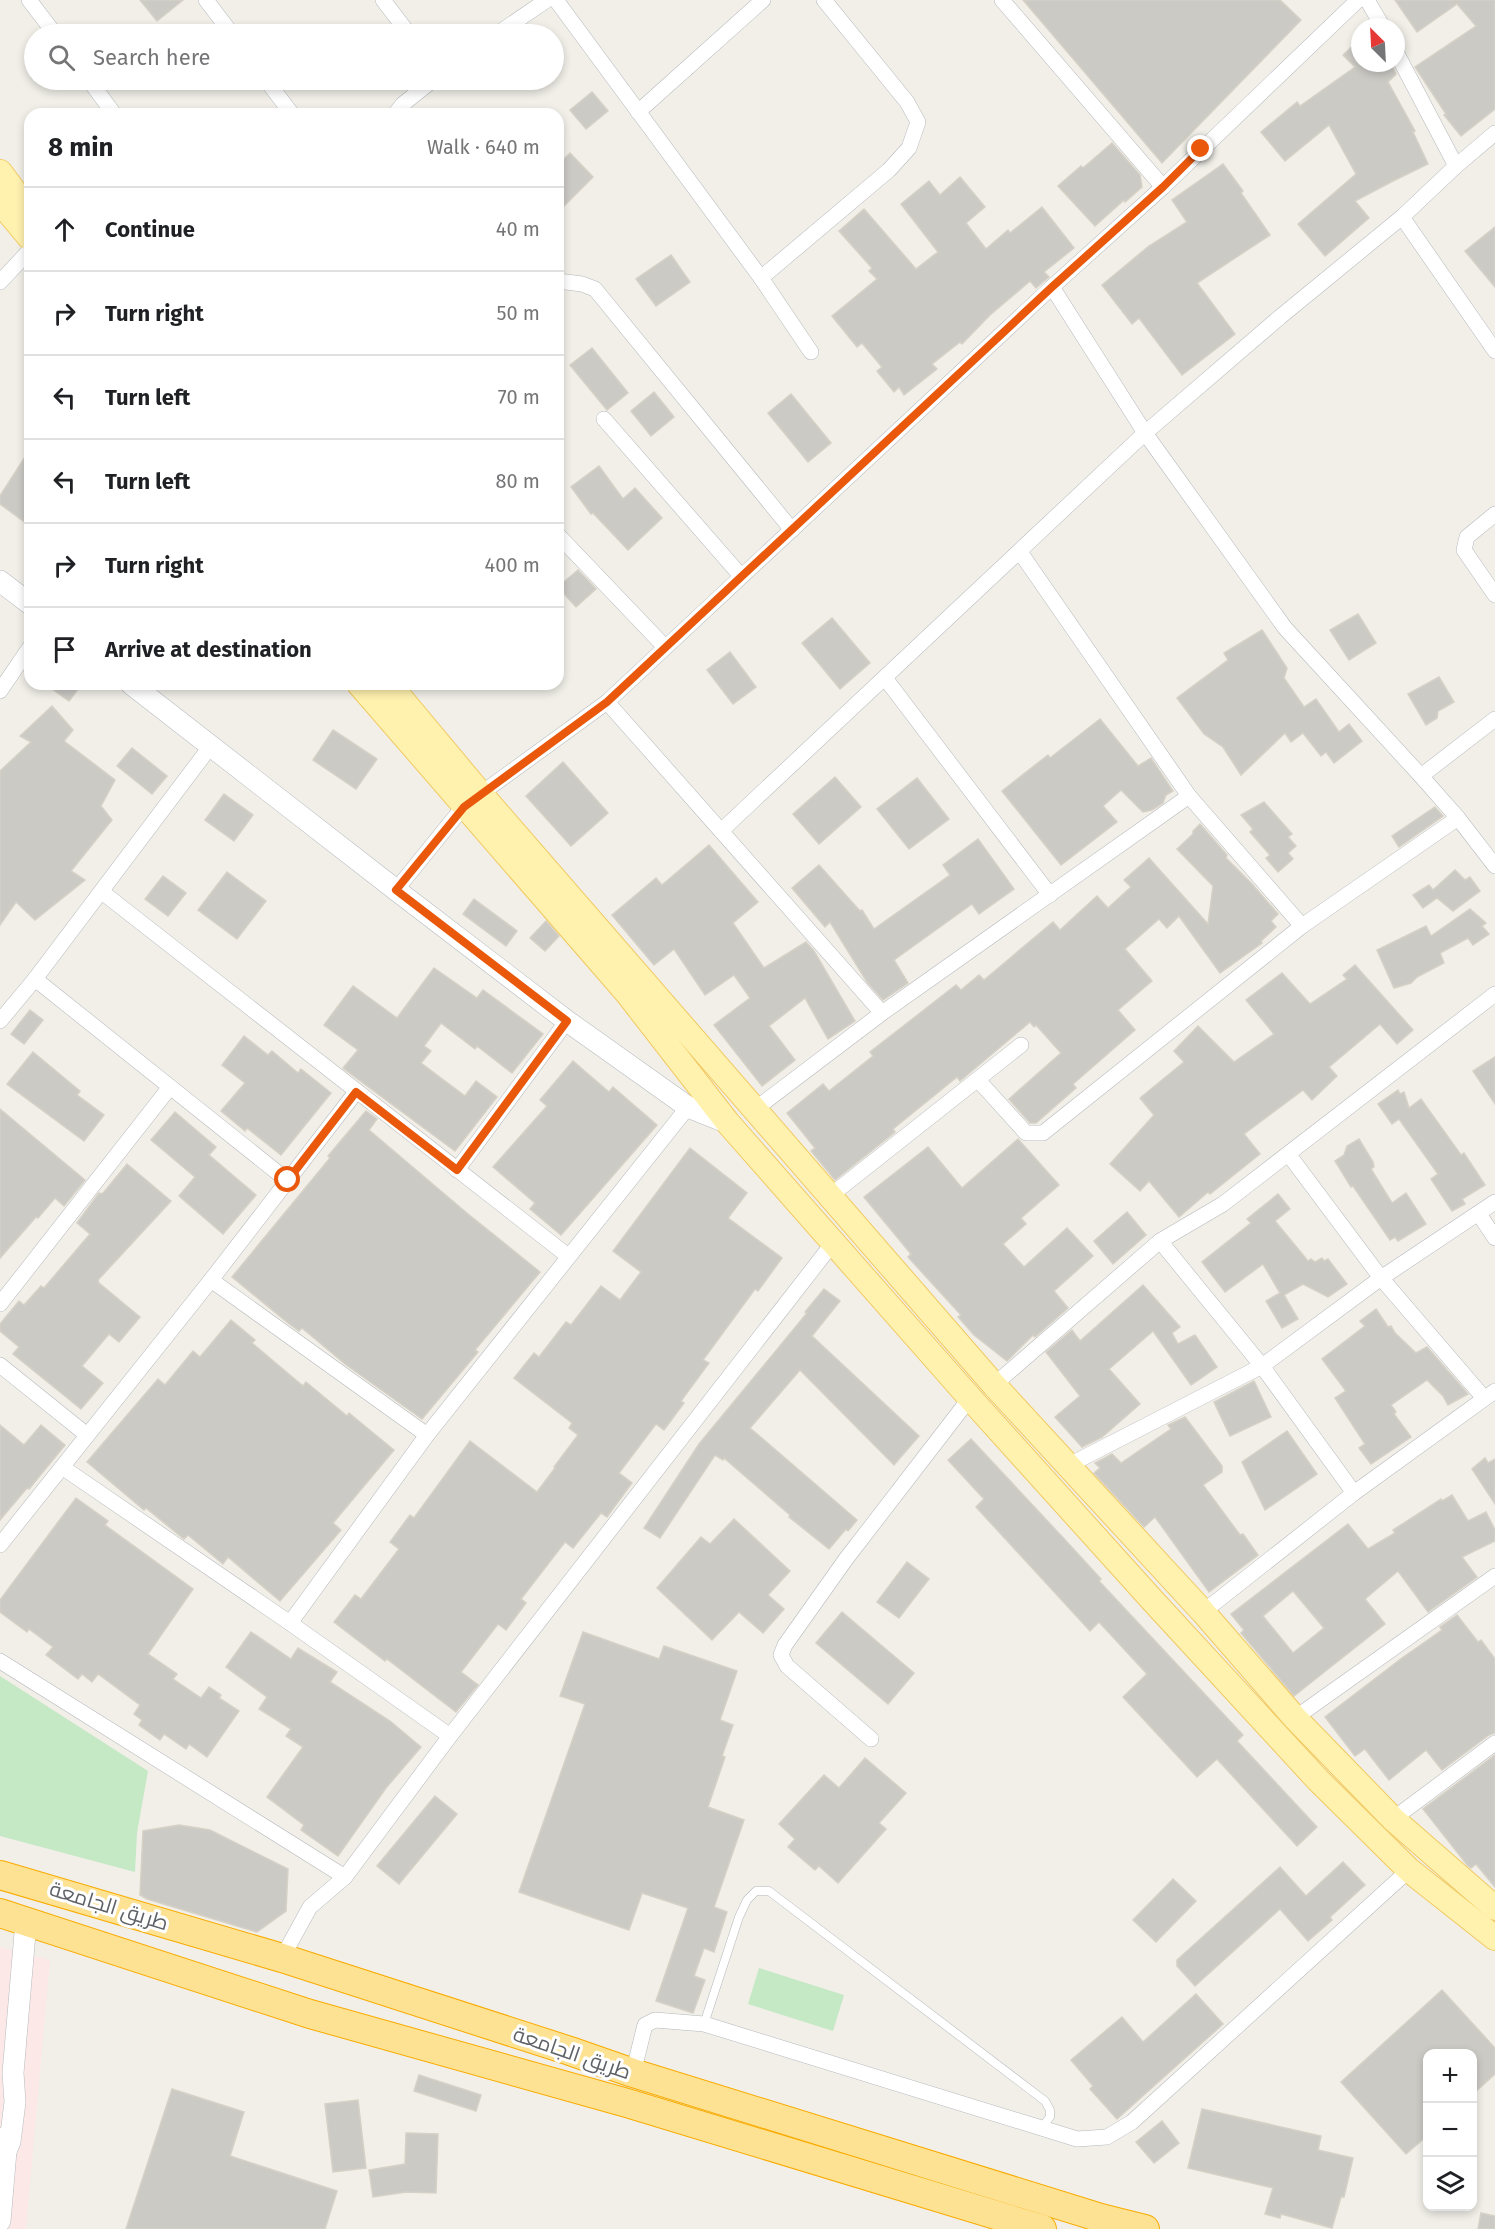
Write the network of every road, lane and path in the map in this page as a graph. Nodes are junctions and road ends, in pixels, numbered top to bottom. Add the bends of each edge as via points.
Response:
1 (29, 0) edge
2 (206, 0) edge
3 (383, 0) edge
4 (547, 0) edge
5 (556, 0) edge
6 (763, 0) edge
7 (824, 0) edge
8 (1002, 0) edge
9 (1358, 0) edge
10 (1367, 0) edge
11 (1378, 18) edge
12 (47, 24) edge
13 (224, 24) edge
14 (401, 24) edge
15 (512, 24) edge
16 (1405, 68) edge
17 (96, 90) edge
18 (274, 90) edge
19 (423, 90) edge
20 (109, 108) edge
21 (287, 108) edge
22 (406, 108) edge
23 (638, 112) junction
24 (1495, 133) edge
25 (1456, 166) junction
26 (0, 172) edge
27 (1163, 187) junction
28 (0, 202) edge
29 (24, 204) edge
30 (1402, 217) junction
31 (24, 231) edge
32 (24, 256) edge
33 (761, 278) junction
34 (0, 282) edge
35 (564, 282) edge
36 (1052, 287) junction
37 (1489, 330) edge
38 (1495, 351) edge
39 (811, 352) dead end
40 (604, 419) dead end
41 (1145, 433) junction
42 (1495, 514) edge
43 (792, 530) junction
44 (564, 541) edge
45 (1020, 552) junction
46 (741, 576) junction
47 (0, 581) edge
48 (1495, 595) edge
49 (24, 599) edge
50 (665, 647) junction
51 (24, 656) edge
52 (885, 678) junction
53 (139, 690) edge
54 (365, 690) edge
55 (393, 690) edge
56 (0, 691) edge
57 (607, 702) junction
58 (1495, 719) edge
59 (210, 747) junction
60 (444, 767) junction
61 (1421, 776) junction
62 (1189, 796) junction
63 (472, 800) junction
64 (1458, 818) junction
65 (721, 831) junction
66 (1495, 866) edge
67 (396, 890) junction
68 (102, 892) junction
69 (1050, 895) junction
70 (1302, 926) junction
71 (35, 979) junction
72 (1495, 994) edge
73 (882, 1013) junction
74 (0, 1021) edge
75 (567, 1021) junction
76 (1021, 1045) dead end
77 (978, 1080) junction
78 (170, 1088) junction
79 (356, 1092) junction
80 (688, 1107) junction
81 (754, 1110) junction
82 (728, 1123) junction
83 (1289, 1155) junction
84 (457, 1170) junction
85 (288, 1180) junction
86 (830, 1196) junction
87 (1495, 1202) edge
88 (1479, 1214) junction
89 (1495, 1238) edge
90 (1160, 1241) junction
91 (833, 1243) junction
92 (568, 1256) junction
93 (1381, 1278) junction
94 (211, 1280) junction
95 (0, 1304) edge
96 (0, 1365) edge
97 (1262, 1366) junction
98 (994, 1385) junction
99 (1490, 1395) edge
100 (970, 1398) junction
101 (87, 1435) junction
102 (427, 1435) junction
103 (1069, 1465) junction
104 (62, 1467) junction
105 (1354, 1493) junction
106 (0, 1545) edge
107 (1495, 1576) edge
108 (1203, 1612) junction
109 (290, 1623) junction
110 (0, 1661) edge
111 (1295, 1718) junction
112 (450, 1736) junction
113 (871, 1739) dead end
114 (1495, 1743) edge
115 (1393, 1819) junction
116 (1409, 1870) junction
117 (0, 1875) edge
118 (345, 1877) junction
119 (1495, 1908) edge
120 (13, 1918) edge
121 (1495, 1938) edge
122 (282, 1958) junction
123 (704, 2024) junction
124 (633, 2073) junction
125 (1042, 2127) junction
126 (3, 2165) edge
127 (0, 2221) edge
128 (1042, 2229) edge
129 (1145, 2229) edge

1 - 12 street
2 - 13 street
3 - 14 street
4 - 15 street
5 - 23 street
6 - 23 street
7 - 33 street via 908,102 918,122 909,148 889,170
8 - 27 street
9 - 27 street
10 - 11 street
16 - 25 street
17 - 20 street
18 - 21 street
19 - 22 street
23 - 33 street
24 - 25 street
25 - 30 street
26 - 29 main road
27 - 36 street
28 - 31 main road
30 - 37 street
30 - 41 street
32 - 34 street
33 - 39 street
35 - 43 street via 595,289
36 - 41 street
36 - 43 street
37 - 38 street
40 - 46 street
41 - 45 street
41 - 61 street via 1285,628
42 - 48 street via 1467,537 1464,550
43 - 46 street
44 - 50 street
45 - 52 street
45 - 62 street
46 - 50 street
47 - 49 street
50 - 57 street
51 - 56 street
52 - 65 street
52 - 69 street
53 - 59 street
54 - 60 main road
55 - 60 main road
57 - 63 street
57 - 65 street
58 - 61 street
59 - 67 street
59 - 68 street
60 - 63 main road
61 - 64 street
62 - 69 street
62 - 70 street
63 - 67 street
63 - 81 main road via 691,1034
63 - 82 main road
64 - 66 street
64 - 70 street
65 - 73 street
67 - 75 street
68 - 71 street
68 - 79 street
69 - 73 street
70 - 77 street via 1043,1133 1026,1133
71 - 74 street
71 - 78 street
72 - 83 street
73 - 81 street
75 - 80 street
75 - 84 street
76 - 77 street
77 - 86 street
78 - 85 street
78 - 95 street
79 - 84 street
79 - 85 street
80 - 82 street
80 - 92 street
81 - 86 main road
82 - 91 main road
83 - 90 street via 1223,1204
83 - 93 street
84 - 92 street
85 - 94 street
86 - 98 main road
87 - 88 street
88 - 89 street
88 - 93 street
90 - 97 street
90 - 98 street
91 - 100 main road
91 - 112 street
92 - 102 street
93 - 97 street
93 - 99 street
94 - 101 street
94 - 102 street
96 - 101 street
97 - 103 street
97 - 105 street
98 - 103 main road
99 - 105 street
100 - 113 street via 784,1645 782,1655 787,1666
100 - 116 main road via 1318,1780
101 - 104 street
102 - 109 street
103 - 108 main road
104 - 106 street
104 - 109 street
105 - 108 street
107 - 111 street
108 - 111 main road
109 - 112 street
110 - 118 street
111 - 115 main road
112 - 118 street
114 - 115 street
115 - 119 main road
116 - 121 main road
116 - 125 street via 1132,2122 1107,2137 1077,2139
117 - 122 highway, طريق الجامعة
118 - 122 street via 310,1907
120 - 126 street via 13,2073 3,2127
120 - 128 highway, طريق الجامعة via 310,2014 639,2107
122 - 124 highway, طريق الجامعة
123 - 124 street via 655,2020 645,2025
123 - 125 street
123 - 125 lane via 747,1900 756,1891 769,1891 1046,2101 1050,2117
124 - 129 highway, طريق الجامعة
126 - 127 street

